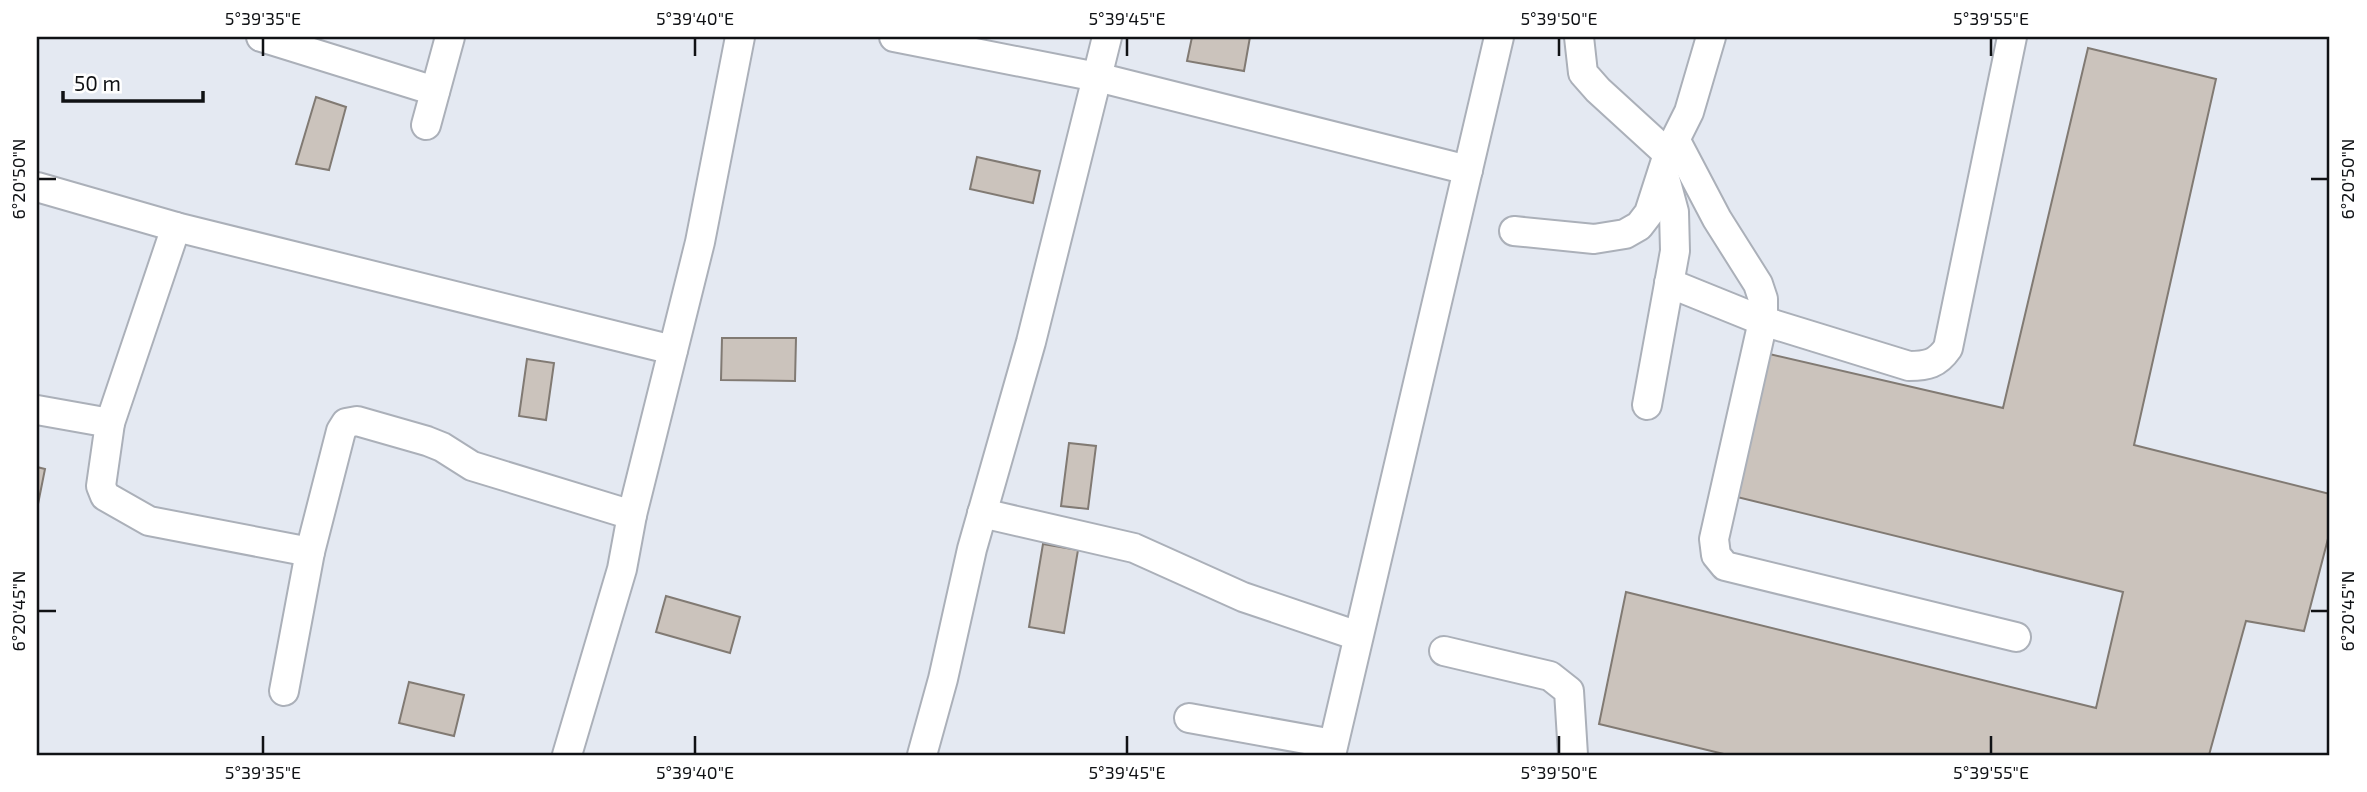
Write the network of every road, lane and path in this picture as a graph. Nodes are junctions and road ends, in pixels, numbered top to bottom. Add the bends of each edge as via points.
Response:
1 (261, 37) edge
2 (450, 37) edge
3 (740, 37) edge
4 (894, 37) edge
5 (1107, 37) edge
6 (1499, 37) edge
7 (1579, 37) edge
8 (1711, 37) edge
9 (2012, 37) edge
10 (1097, 77) junction
11 (435, 91) junction
12 (426, 125) dead end
13 (1669, 155) junction
14 (1468, 170) junction
15 (37, 187) edge
16 (176, 226) junction
17 (1514, 231) dead end
18 (1669, 283) junction
19 (1763, 321) junction
20 (673, 350) junction
21 (1647, 405) dead end
22 (37, 410) edge
23 (110, 423) junction
24 (982, 513) junction
25 (632, 515) junction
26 (310, 552) junction
27 (1358, 636) junction
28 (2016, 637) dead end
29 (1444, 651) dead end
30 (284, 691) dead end
31 (1189, 718) dead end
32 (1332, 750) edge
33 (567, 755) edge
34 (922, 755) edge
35 (1573, 755) edge

1 - 11 street
2 - 11 street
3 - 20 street via 700,242
4 - 10 street
5 - 10 street
6 - 14 street
7 - 13 street via 1583,73
8 - 13 street via 1689,112
9 - 19 street via 1948,348 1940,359 1928,366 1909,366
10 - 14 street
10 - 24 street via 1031,342
11 - 12 street
13 - 17 street via 1649,213 1625,234 1594,239
13 - 18 street via 1676,232
13 - 19 street via 1758,284
14 - 27 street
15 - 16 street
16 - 20 street
16 - 23 street
18 - 19 street
18 - 21 street
19 - 28 street via 1714,539 1716,555 1725,566
20 - 25 street
22 - 23 street
23 - 26 street via 104,496 149,521
24 - 27 street via 1134,548 1243,597
24 - 34 street
25 - 26 street via 472,466 434,444 356,421 346,423 341,431
25 - 33 street via 622,569
26 - 30 street
27 - 32 street
29 - 35 street via 1550,676 1569,691
31 - 32 street

